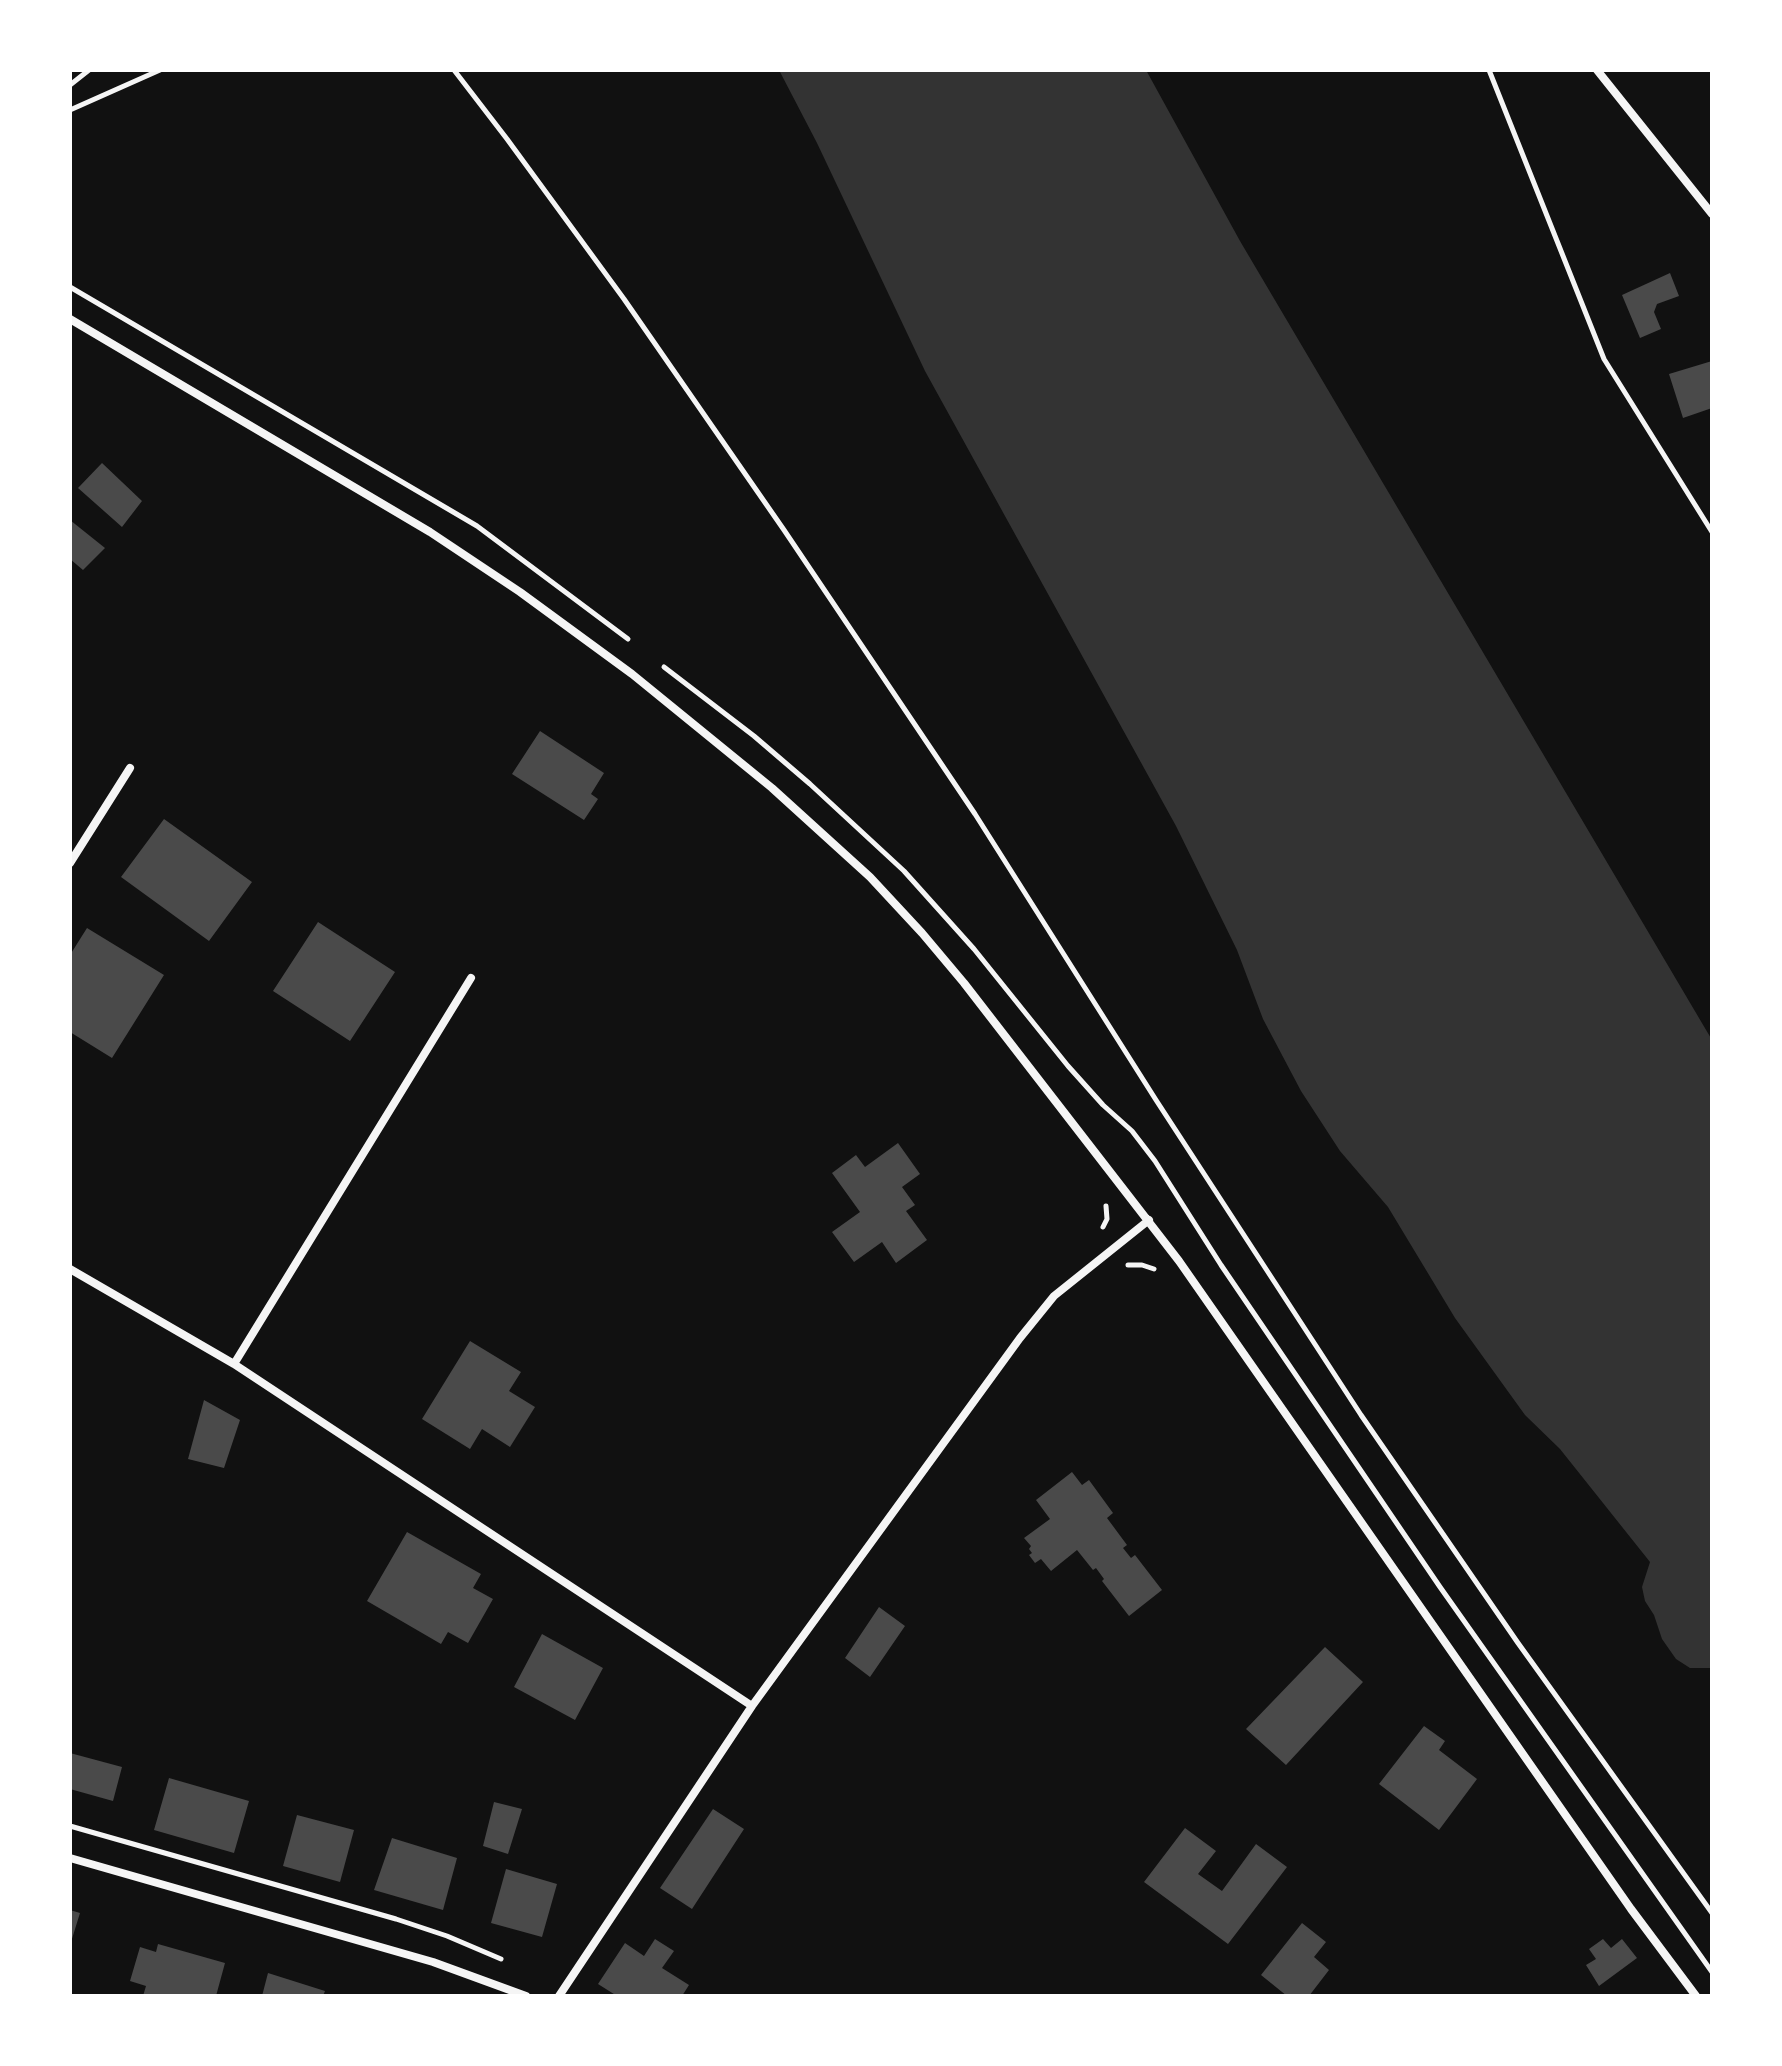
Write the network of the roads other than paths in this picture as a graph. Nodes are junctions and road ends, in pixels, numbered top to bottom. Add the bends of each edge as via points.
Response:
1 (1597, 70) edge
2 (1712, 214) edge
3 (70, 319) edge
4 (130, 768) dead end
5 (70, 863) edge
6 (471, 978) dead end
7 (1149, 1220) junction
8 (70, 1269) edge
9 (234, 1364) junction
10 (752, 1706) junction
11 (70, 1858) edge
12 (526, 1996) edge
13 (559, 1996) edge
14 (1696, 1996) edge

1 - 2 street
3 - 7 street via 489,571 632,674 783,797 870,877 943,957
4 - 5 street
6 - 9 street
7 - 10 street via 1054,1296 1029,1326
7 - 14 street
8 - 9 street
9 - 10 street
10 - 13 street
11 - 12 street via 422,1958

